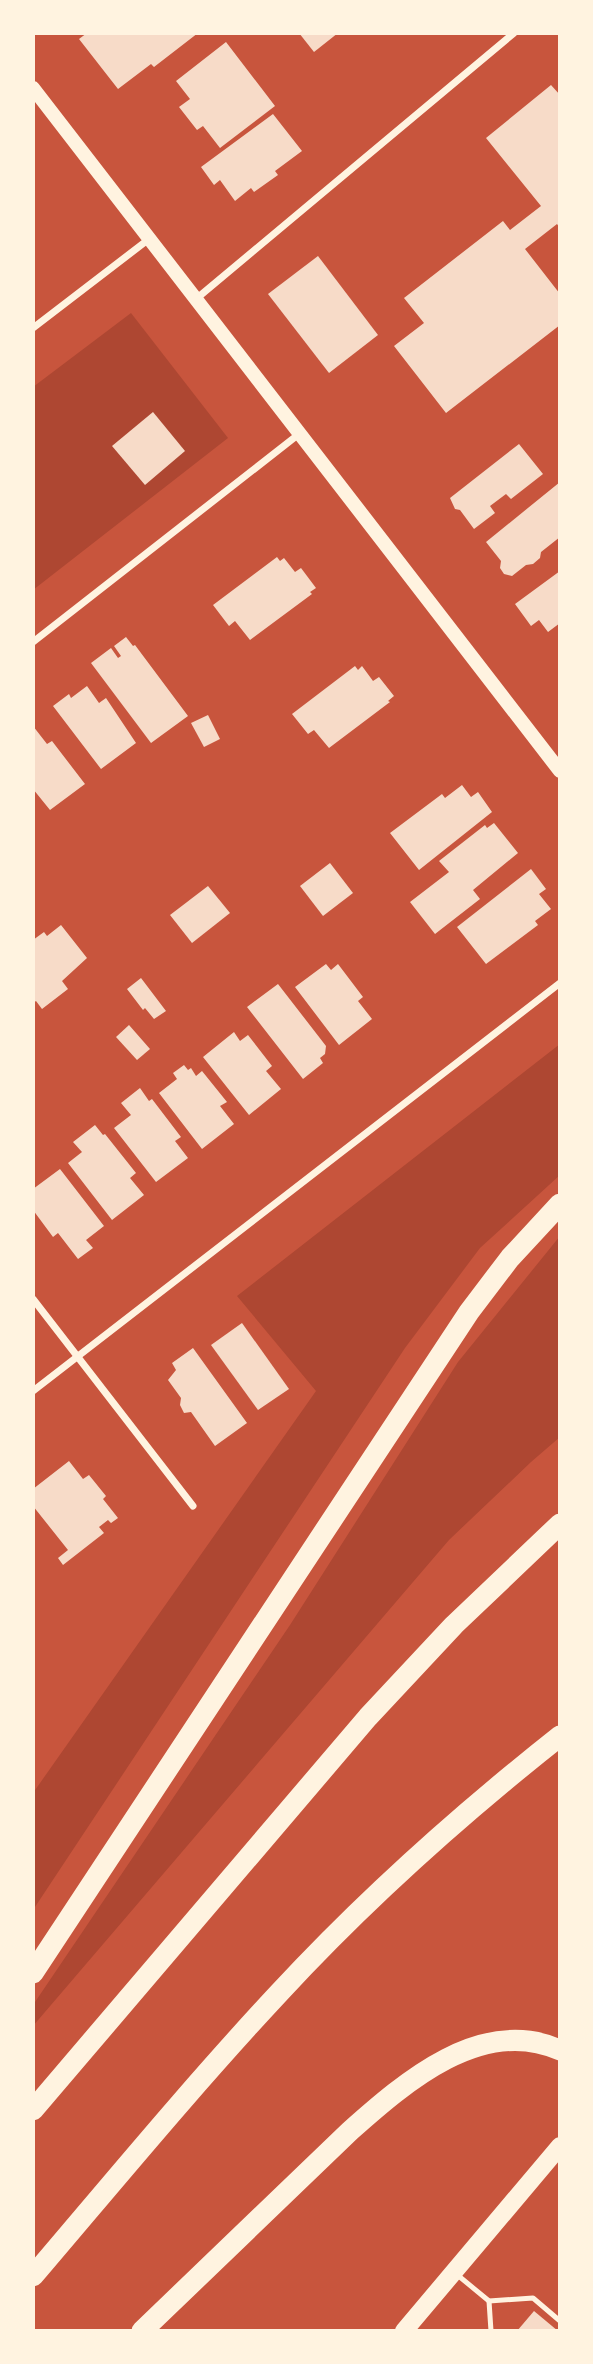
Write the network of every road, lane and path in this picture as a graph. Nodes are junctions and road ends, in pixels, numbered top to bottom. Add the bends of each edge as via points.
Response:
1 (514, 33) edge
2 (33, 88) edge
3 (149, 239) junction
4 (196, 299) junction
5 (33, 328) edge
6 (299, 434) junction
7 (33, 642) edge
8 (559, 768) edge
9 (560, 983) edge
10 (560, 1205) edge
11 (33, 1299) edge
12 (77, 1356) junction
13 (33, 1391) edge
14 (192, 1506) dead end
15 (560, 1524) edge
16 (560, 1736) edge
17 (33, 1973) edge
18 (560, 2050) edge
19 (33, 2110) edge
20 (560, 2146) edge
21 (454, 2272) junction
22 (33, 2276) edge
23 (489, 2301) junction
24 (560, 2320) edge
25 (142, 2331) edge
26 (404, 2331) edge
27 (491, 2331) edge

1 - 4 street
2 - 3 main road
3 - 4 main road
3 - 5 street
4 - 6 main road
6 - 7 street
6 - 8 main road
9 - 12 street
10 - 17 highway via 510,1258 470,1312
11 - 12 street
12 - 13 street
12 - 14 street
15 - 19 highway via 454,1625 368,1717
16 - 22 highway via 427,1847 319,1951
18 - 25 highway via 525,2039 497,2041 458,2054 421,2074 340,2141
20 - 21 main road
21 - 23 lane
21 - 26 main road
23 - 24 lane via 533,2298
23 - 27 lane

